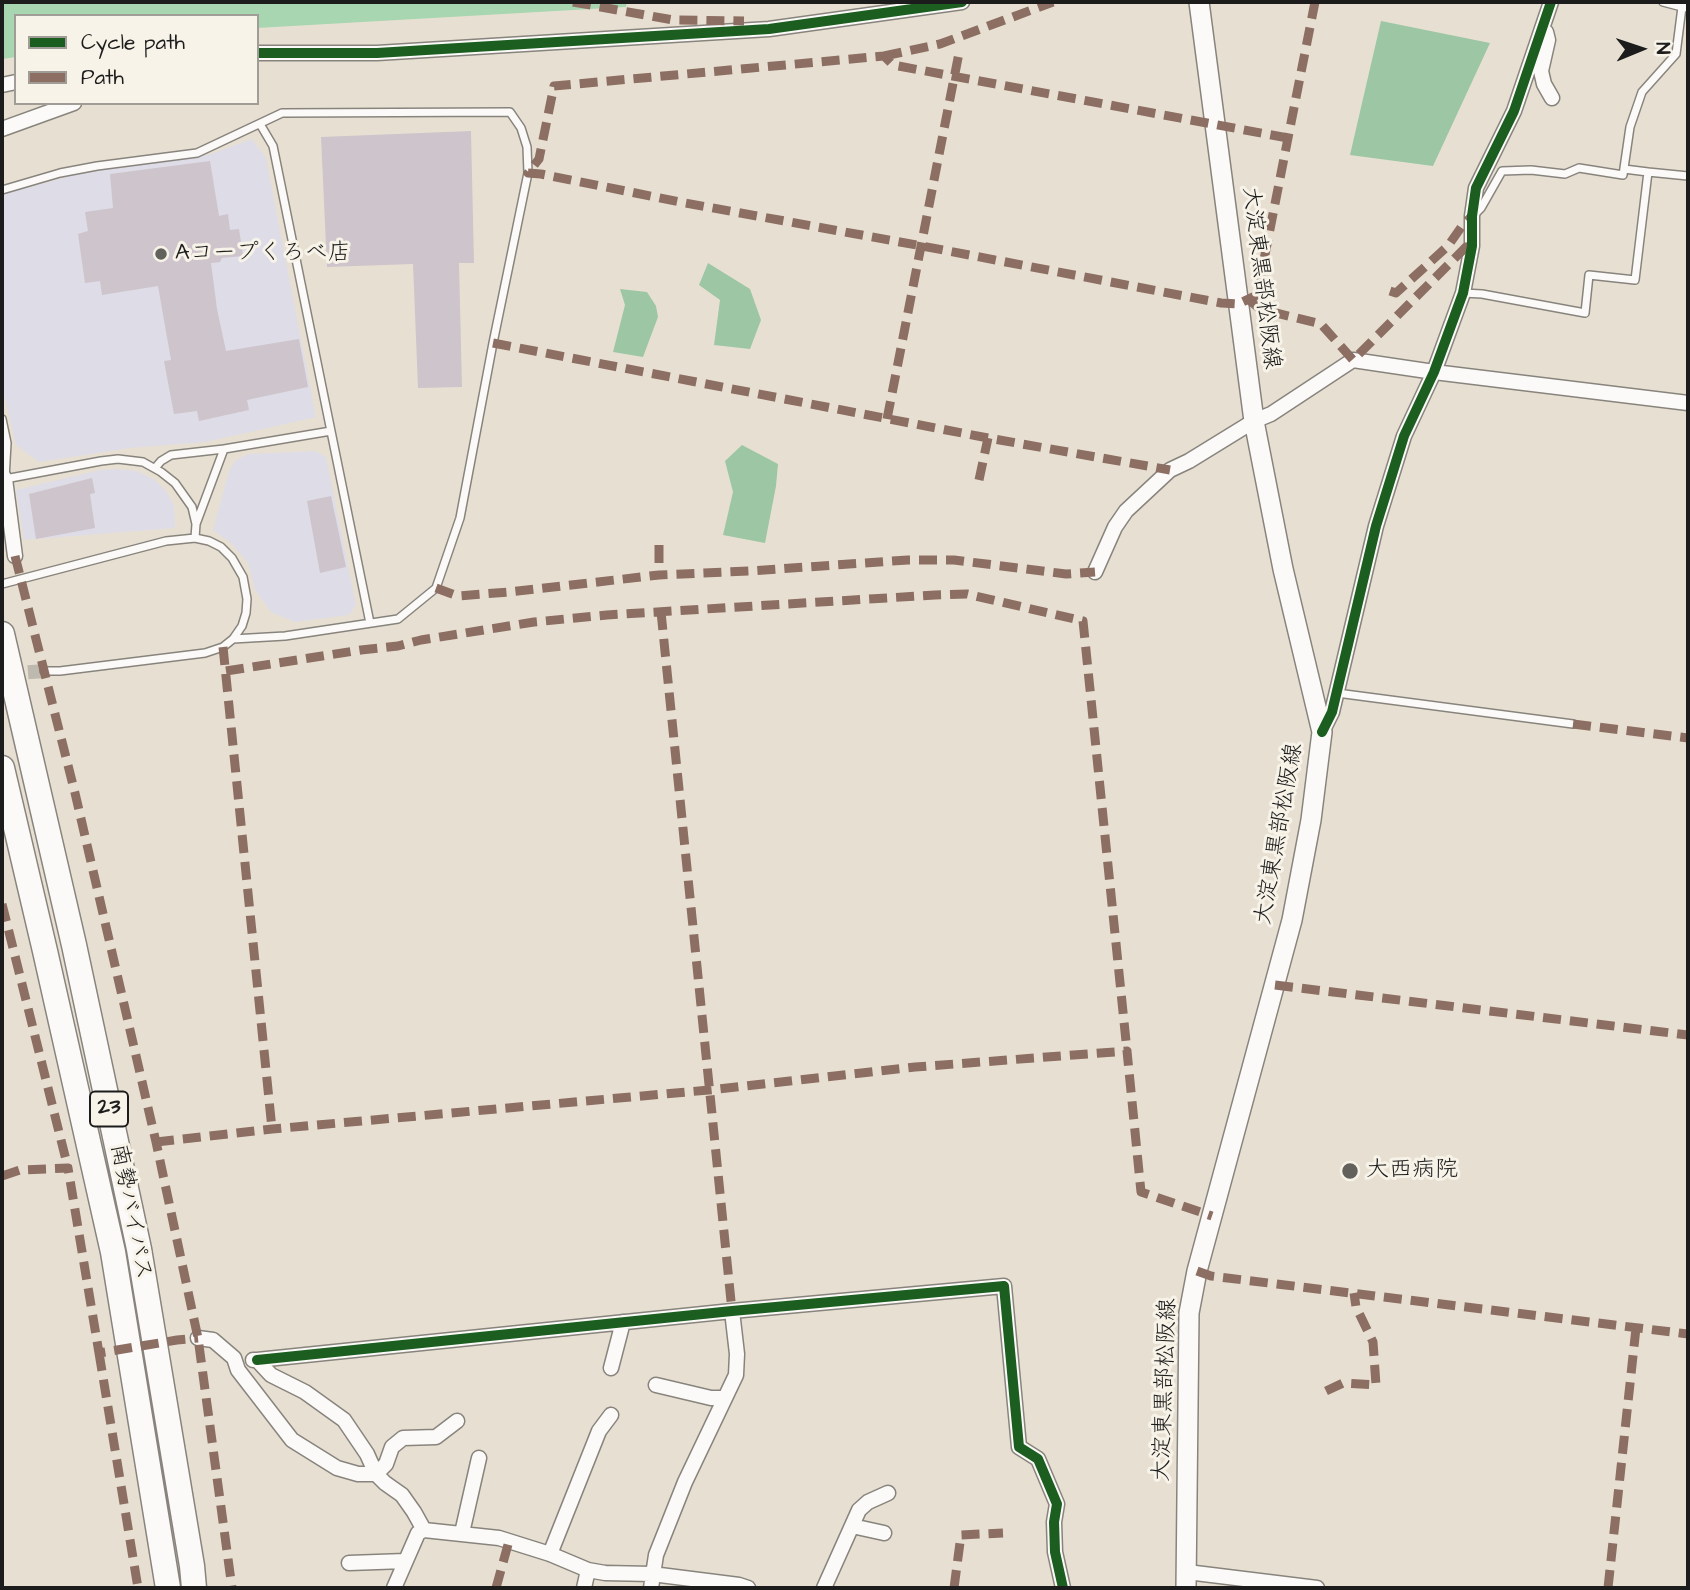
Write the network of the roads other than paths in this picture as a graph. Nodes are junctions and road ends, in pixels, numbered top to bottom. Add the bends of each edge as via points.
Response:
1 (962, 2) edge
2 (1199, 2) edge
3 (1552, 2) edge
4 (1561, 2) edge
5 (1663, 2) edge
6 (1685, 8) edge
7 (1544, 25) junction
8 (259, 53) edge
9 (1552, 98) dead end
10 (68, 105) edge
11 (260, 124) junction
12 (2, 129) edge
13 (1624, 169) junction
14 (1648, 172) junction
15 (1688, 176) edge
16 (2, 190) edge
17 (1472, 216) junction
18 (1463, 293) junction
19 (1434, 372) junction
20 (1688, 403) edge
21 (2, 419) edge
22 (1254, 422) junction
23 (331, 431) junction
24 (224, 449) junction
25 (155, 468) junction
26 (3, 476) edge
27 (196, 524) junction
28 (195, 538) junction
29 (15, 556) dead end
30 (1095, 572) dead end
31 (2, 584) edge
32 (370, 623) junction
33 (2, 634) edge
34 (233, 639) junction
35 (44, 671) tunnel mouth
36 (1337, 693) junction
37 (1573, 724) dead end
38 (1322, 732) junction
39 (2, 768) edge
40 (732, 1311) junction
41 (623, 1322) junction
42 (198, 1338) dead end
43 (234, 1357) junction
44 (257, 1360) junction
45 (611, 1368) dead end
46 (656, 1385) dead end
47 (724, 1398) junction
48 (611, 1415) dead end
49 (457, 1421) dead end
50 (479, 1458) dead end
51 (376, 1474) junction
52 (888, 1493) dead end
53 (852, 1526) junction
54 (424, 1530) junction
55 (884, 1533) dead end
56 (462, 1534) junction
57 (550, 1554) junction
58 (405, 1561) junction
59 (349, 1563) dead end
60 (588, 1570) junction
61 (1187, 1580) edge
62 (652, 1581) edge
63 (741, 1587) edge
64 (168, 1588) edge
65 (194, 1588) edge
66 (394, 1588) edge
67 (584, 1588) edge
68 (824, 1588) edge
69 (1063, 1588) edge
70 (1317, 1588) edge

1 - 8 street via 769,29 377,53
2 - 22 main road, 大淀東黒部松阪線
3 - 7 street
4 - 7 street via 1554,24
5 - 6 lane
6 - 13 lane via 1676,54 1642,92 1630,127
7 - 9 street via 1548,40 1541,71
7 - 17 street via 1514,111 1476,188
10 - 12 street
11 - 16 lane via 197,153 60,173
11 - 23 lane via 273,146
11 - 32 lane via 282,113 510,112 527,147 527,173 460,518 436,588 398,619
13 - 14 lane
13 - 17 lane via 1623,175 1579,168 1565,174 1502,171
14 - 15 lane
14 - 18 lane via 1635,280 1589,275 1585,313
17 - 18 street
18 - 19 street
19 - 20 street
19 - 22 street via 1353,359
19 - 36 street via 1405,436 1376,526
21 - 26 lane via 7,443
22 - 30 street via 1170,470 1126,511
22 - 38 main road, 大淀東黒部松阪線
23 - 24 lane
23 - 32 lane
24 - 25 lane via 171,455
24 - 27 lane
25 - 26 lane via 118,459
25 - 27 lane via 186,497
26 - 29 street
27 - 28 lane
28 - 31 lane via 166,541
28 - 34 lane via 221,547 243,577 246,612
32 - 34 lane
33 - 65 highway, 南勢バイパス / 23 via 139,1249
34 - 35 lane via 205,653
36 - 37 lane
36 - 38 street
38 - 61 main road, 大淀東黒部松阪線 via 1292,920 1189,1313
39 - 64 highway, 南勢バイパス / 23 via 113,1252
40 - 41 street
40 - 47 street via 736,1375
40 - 69 street via 1004,1286 1019,1447 1038,1459 1056,1504 1055,1552
41 - 44 street
41 - 45 street
42 - 43 street via 214,1340
43 - 44 street
43 - 51 street via 238,1370 292,1440 337,1468
44 - 51 street via 271,1375 344,1420
46 - 47 street
47 - 62 street via 656,1555
48 - 57 street via 599,1431
49 - 51 street via 436,1437 403,1438
50 - 56 street
51 - 54 street via 402,1495
52 - 53 street via 859,1510
53 - 55 street
53 - 68 street
54 - 56 street
54 - 58 street via 418,1533
56 - 57 street via 499,1538
57 - 60 street
58 - 59 street
58 - 66 street
60 - 62 street
60 - 67 street
61 - 70 street
62 - 63 street

